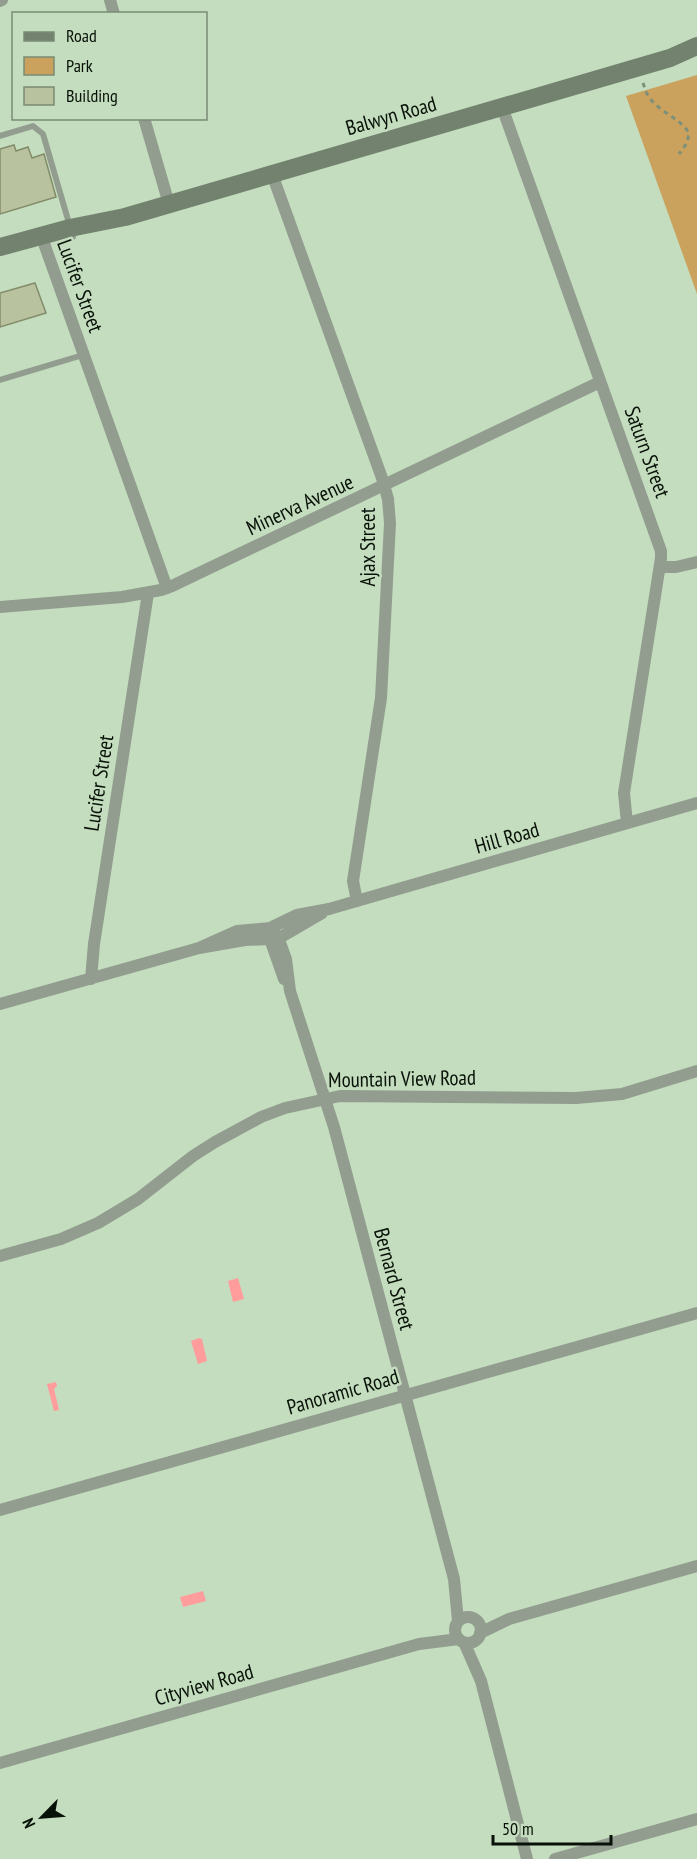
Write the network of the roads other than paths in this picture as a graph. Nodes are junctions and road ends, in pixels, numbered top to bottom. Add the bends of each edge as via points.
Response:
1 (697, 46) edge
2 (670, 58) junction
3 (697, 59) edge
4 (502, 107) junction
5 (145, 120) edge
6 (0, 136) edge
7 (272, 174) junction
8 (169, 204) junction
9 (72, 232) junction
10 (43, 240) junction
11 (0, 247) edge
12 (0, 258) edge
13 (84, 354) junction
14 (0, 380) edge
15 (600, 382) junction
16 (384, 486) junction
17 (697, 562) edge
18 (660, 567) junction
19 (167, 588) junction
20 (148, 593) junction
21 (0, 607) edge
22 (697, 803) edge
23 (627, 823) junction
24 (357, 902) junction
25 (273, 935) junction
26 (92, 979) junction
27 (0, 1005) edge
28 (697, 1071) edge
29 (325, 1099) junction
30 (0, 1256) edge
31 (697, 1312) edge
32 (405, 1395) junction
33 (0, 1510) edge
34 (697, 1566) edge
35 (468, 1630) junction
36 (0, 1763) edge
37 (697, 1819) edge
38 (527, 1859) edge
39 (555, 1859) edge

1 - 2 street, Balwyn Road
2 - 3 street, Balwyn Road
2 - 4 street, Balwyn Road
4 - 7 street, Balwyn Road
4 - 15 street, Saturn Street
5 - 8 street
6 - 9 lane via 33,126 43,134
7 - 8 street, Balwyn Road
7 - 16 street, Ajax Street
8 - 9 street, Balwyn Road
9 - 10 street, Balwyn Road
10 - 11 street, Balwyn Road
10 - 12 street, Balwyn Road
10 - 13 street, Lucifer Street
13 - 14 lane
13 - 19 street, Lucifer Street
15 - 16 street, Minerva Avenue
15 - 18 street, Saturn Street via 658,541
16 - 19 street, Minerva Avenue
16 - 24 street, Ajax Street via 390,523 384,671 353,880
17 - 18 street
18 - 23 street, Saturn Street via 624,793
19 - 20 street, Minerva Avenue
20 - 21 street, Minerva Avenue
20 - 26 street, Lucifer Street via 94,944
22 - 23 street, Hill Road
23 - 24 street, Hill Road
24 - 25 street, Hill Road via 297,915
25 - 26 street, Hill Road via 237,931 199,948
25 - 29 street, Bernard Street via 280,970
26 - 27 street, Hill Road
28 - 29 street, Mountain View Road via 622,1094 595,1098
29 - 30 street, Mountain View Road via 273,1113 214,1142 138,1199 78,1233
29 - 32 street, Bernard Street
31 - 32 street, Panoramic Road
32 - 33 street, Panoramic Road
32 - 35 street, Bernard Street
34 - 35 street, Cityview Road
35 - 36 street, Cityview Road
35 - 38 street, Bernard Street
37 - 39 street

